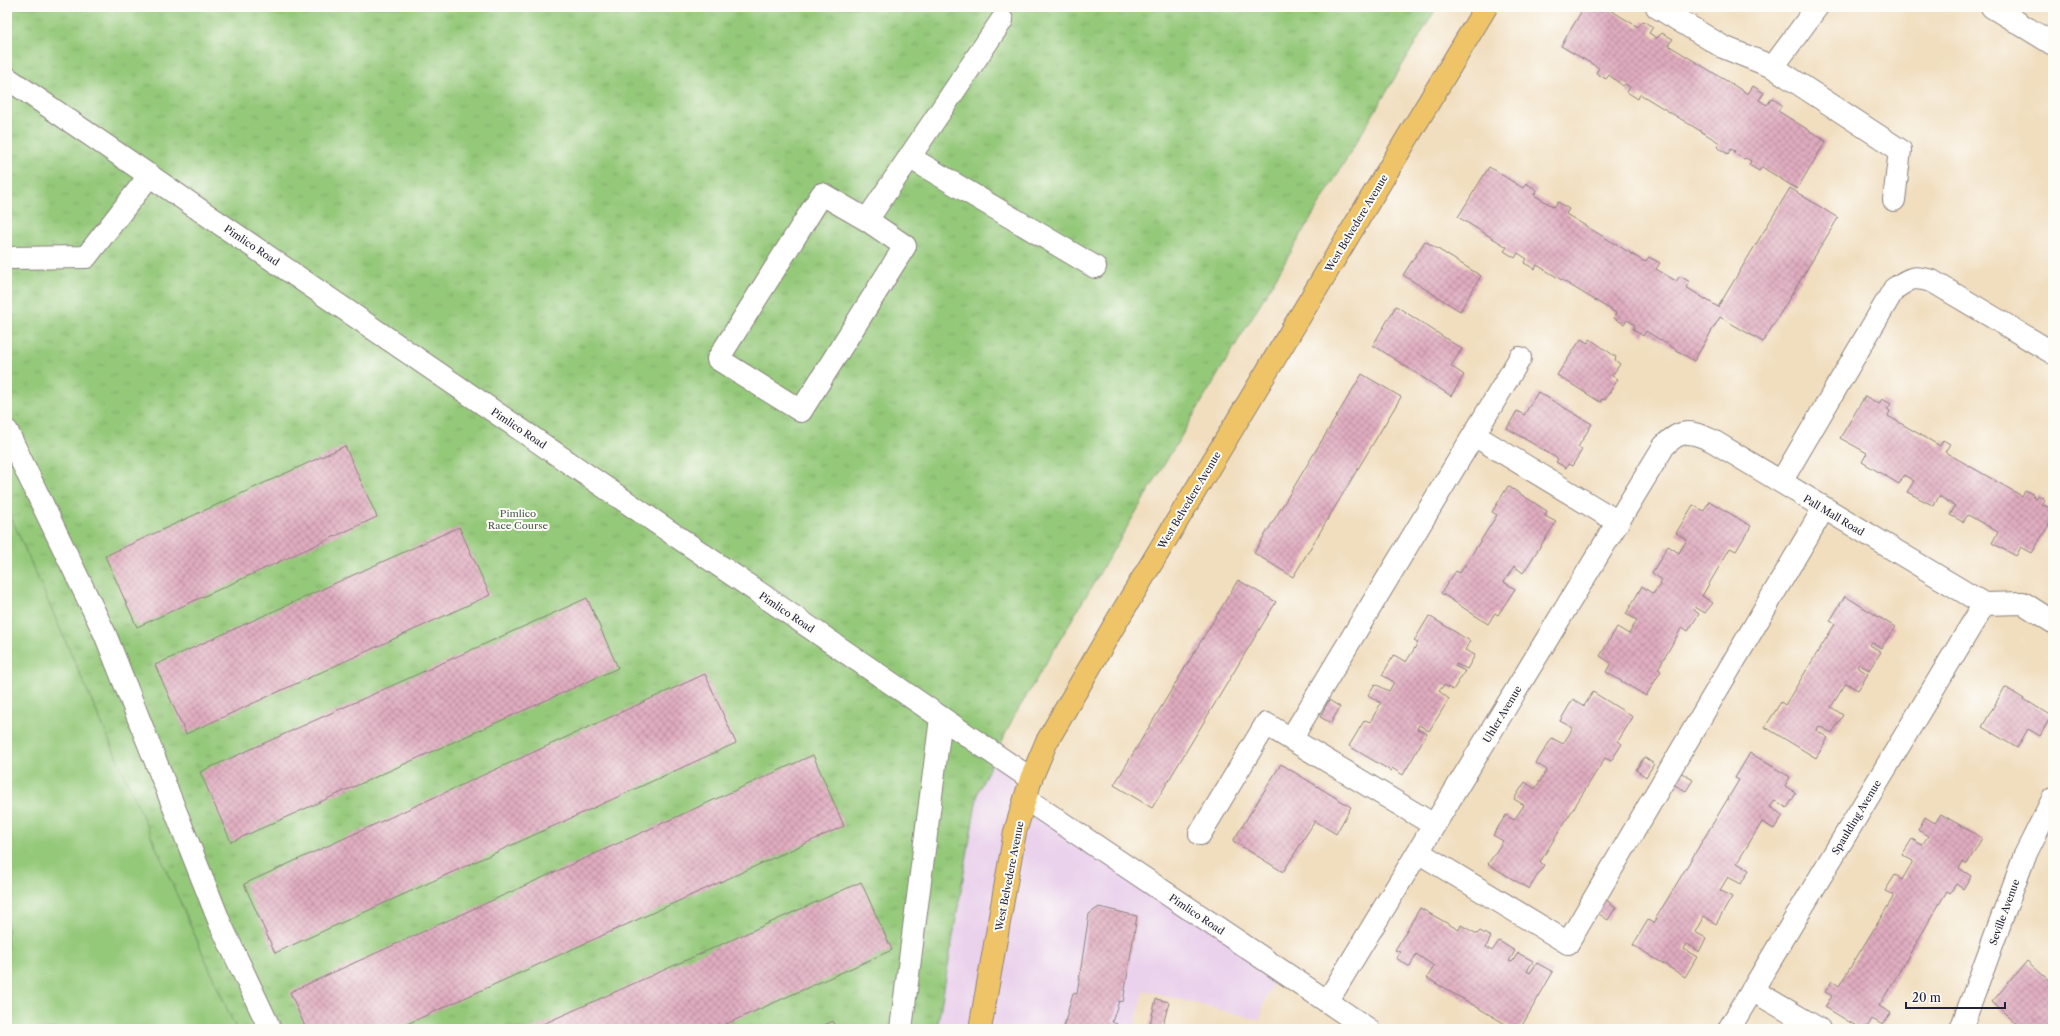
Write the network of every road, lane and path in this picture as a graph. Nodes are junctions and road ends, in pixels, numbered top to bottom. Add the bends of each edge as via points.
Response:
1 (1486, 7) edge
2 (1657, 7) edge
3 (1817, 7) edge
4 (1992, 7) edge
5 (1002, 20) dead end
6 (2053, 44) edge
7 (1773, 67) junction
8 (7, 78) edge
9 (909, 156) junction
10 (150, 175) junction
11 (1894, 200) dead end
12 (867, 220) junction
13 (7, 258) edge
14 (1095, 267) dead end
15 (2053, 353) edge
16 (1520, 358) dead end
17 (7, 431) edge
18 (1683, 433) joint
19 (1474, 435) junction
20 (1781, 482) junction
21 (1824, 508) junction
22 (1618, 522) junction
23 (1984, 604) junction
24 (2053, 622) edge
25 (942, 718) junction
26 (1291, 739) junction
27 (1028, 789) junction
28 (2053, 799) edge
29 (1434, 825) junction
30 (1200, 834) dead end
31 (1418, 852) junction
32 (1752, 990) junction
33 (1327, 1002) junction
34 (270, 1029) edge
35 (901, 1029) edge
36 (980, 1029) edge
37 (1368, 1029) edge
38 (1729, 1029) edge
39 (1819, 1029) edge
40 (1961, 1029) edge

1 - 27 main road, West Belvedere Avenue via 1071,696 1046,743
2 - 7 street via 1723,47
3 - 7 street
4 - 6 street
5 - 9 street
7 - 11 street via 1900,150
8 - 10 street, Pimlico Road
9 - 12 street
9 - 14 street
10 - 13 street via 86,257
10 - 25 street, Pimlico Road
12 - 12 street via 822,194 718,359 801,411 905,246
15 - 20 street via 1932,281 1916,277 1907,280 1894,289
16 - 19 street
17 - 34 street via 105,634 220,923
18 - 20 street, Pall Mall Road via 1697,434 1713,442
18 - 22 street, Uhler Avenue via 1664,446
19 - 22 street
19 - 26 street
20 - 21 street, Pall Mall Road
21 - 23 street, Pall Mall Road
21 - 31 street via 1568,943
22 - 29 street, Uhler Avenue
23 - 24 street via 2023,603
23 - 32 street, Spaulding Avenue
25 - 27 street, Pimlico Road
25 - 35 street
26 - 29 street
26 - 30 street via 1266,724
27 - 33 street, Pimlico Road
27 - 36 main road, West Belvedere Avenue via 1015,832
28 - 40 street, Seville Avenue via 2025,855
29 - 31 street, Uhler Avenue
31 - 33 street, Uhler Avenue
32 - 38 street, Spaulding Avenue
32 - 39 street
33 - 37 street, Pimlico Road

